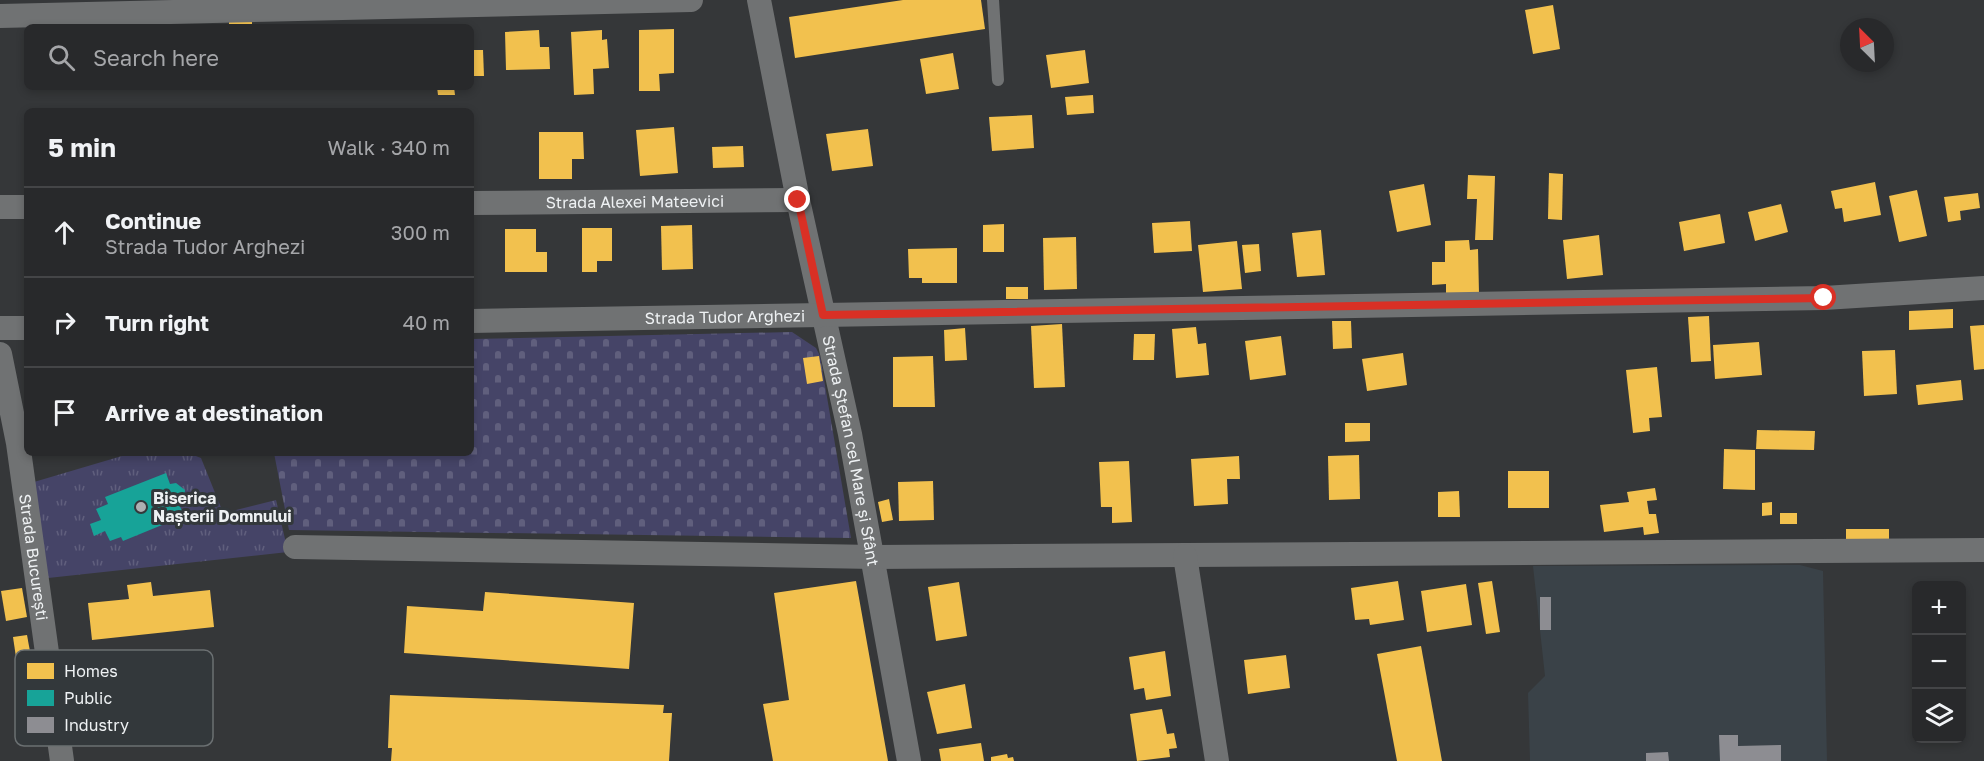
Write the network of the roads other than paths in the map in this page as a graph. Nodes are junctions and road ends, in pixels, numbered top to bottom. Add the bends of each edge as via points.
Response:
1 (691, 0) edge
2 (759, 0) edge
3 (993, 0) edge
4 (0, 16) edge
5 (998, 80) dead end
6 (798, 200) junction
7 (474, 203) edge
8 (0, 207) edge
9 (24, 207) edge
10 (1984, 288) edge
11 (823, 315) junction
12 (474, 321) edge
13 (0, 328) edge
14 (24, 328) edge
15 (0, 354) edge
16 (295, 548) dead end
17 (1984, 550) edge
18 (1185, 556) junction
19 (874, 557) junction
20 (47, 650) edge
21 (60, 746) edge
22 (62, 761) edge
23 (909, 761) edge
24 (1217, 761) edge

1 - 4 street
2 - 6 street, Strada Ștefan cel Mare și Sfânt
3 - 5 lane
6 - 7 street, Strada Alexei Mateevici
6 - 11 street, Strada Ștefan cel Mare și Sfânt
8 - 9 street
10 - 11 street, Strada Tudor Arghezi via 1812,298
11 - 12 street, Strada Tudor Arghezi
11 - 19 street, Strada Ștefan cel Mare și Sfânt
13 - 14 street
15 - 20 street, Strada București via 18,443
16 - 19 street
17 - 18 street
18 - 19 street
18 - 24 street
19 - 23 street, Strada Ștefan cel Mare și Sfânt
21 - 22 street, Strada București

